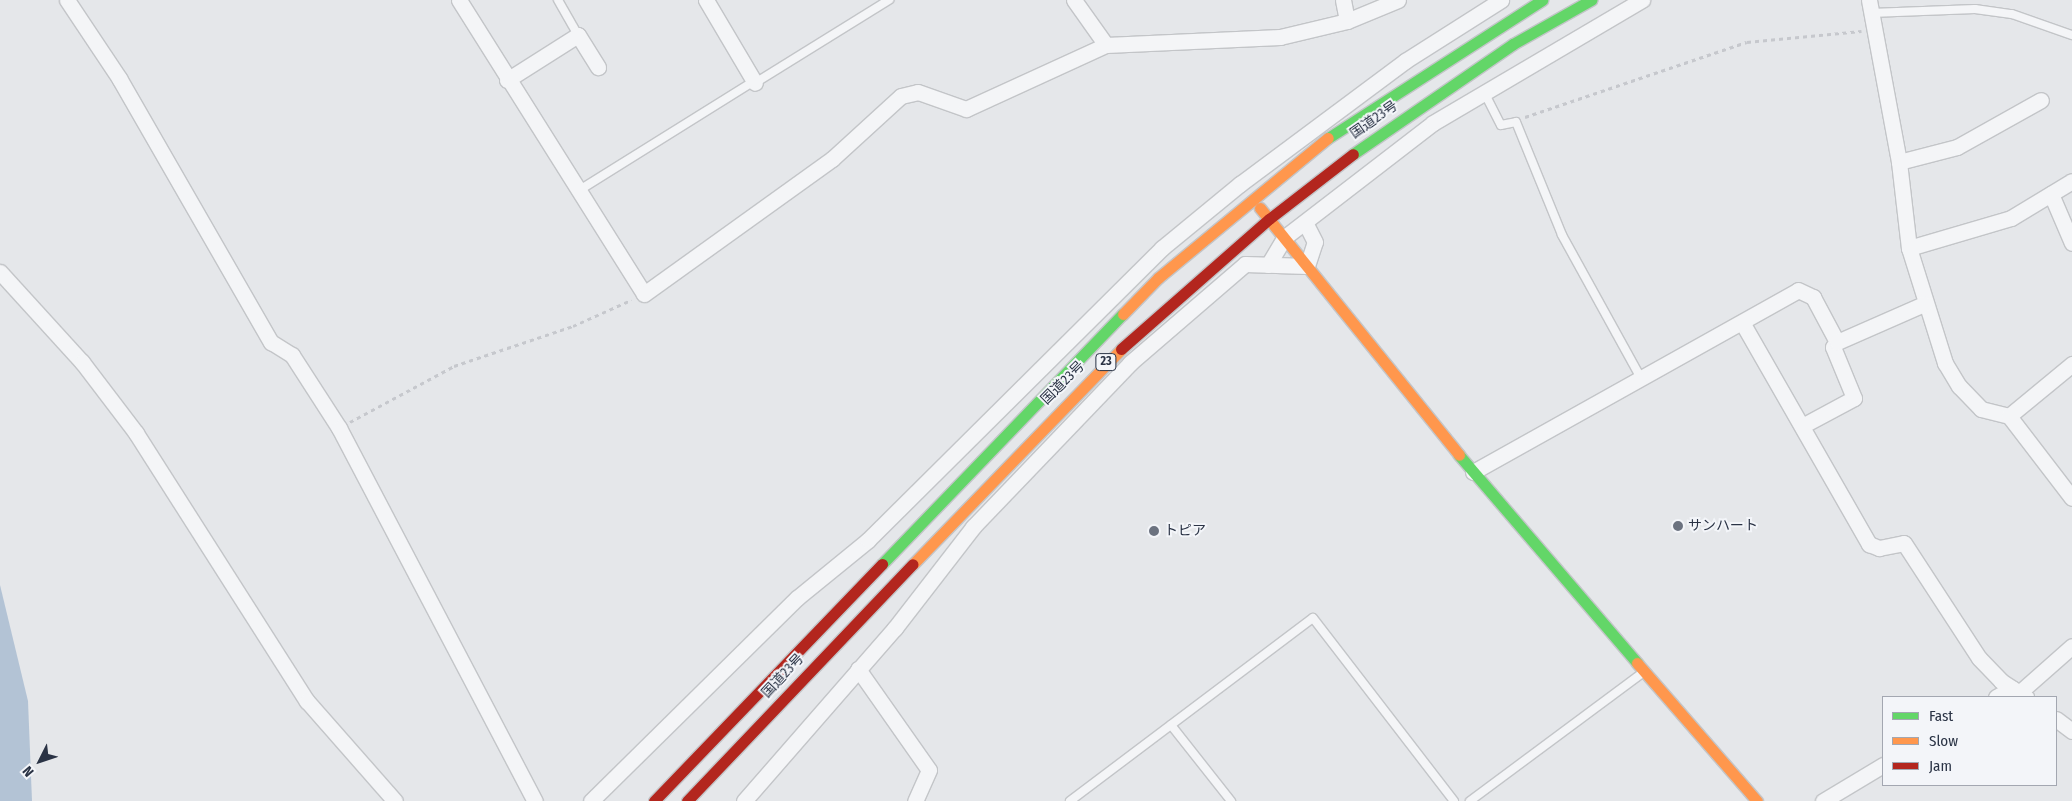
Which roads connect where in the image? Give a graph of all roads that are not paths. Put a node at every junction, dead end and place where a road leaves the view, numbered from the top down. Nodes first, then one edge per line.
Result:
1 (67, 0) edge
2 (459, 0) edge
3 (558, 0) edge
4 (706, 0) edge
5 (889, 0) edge
6 (1074, 0) edge
7 (1343, 0) edge
8 (1398, 0) edge
9 (1501, 0) edge
10 (1542, 0) edge
11 (1591, 0) edge
12 (1642, 0) edge
13 (1870, 6) edge
14 (1347, 20) junction
15 (578, 35) junction
16 (2072, 35) edge
17 (1106, 45) junction
18 (598, 67) dead end
19 (507, 80) junction
20 (755, 82) junction
21 (1484, 90) junction
22 (2041, 100) dead end
23 (1378, 136) junction
24 (1390, 153) junction
25 (1899, 162) junction
26 (2072, 181) edge
27 (578, 191) junction
28 (2050, 194) junction
29 (1252, 198) junction
30 (1269, 219) junction
31 (1305, 222) junction
32 (1285, 237) junction
33 (2072, 243) edge
34 (1909, 248) junction
35 (1268, 265) junction
36 (1306, 266) junction
37 (0, 272) edge
38 (1924, 304) junction
39 (1743, 324) junction
40 (1837, 342) junction
41 (2072, 364) edge
42 (1642, 380) junction
43 (2009, 416) junction
44 (1802, 426) junction
45 (1473, 472) junction
46 (2072, 498) edge
47 (2072, 646) edge
48 (858, 669) junction
49 (1646, 671) junction
50 (2020, 692) edge
51 (2001, 696) edge
52 (2057, 720) edge
53 (1171, 725) junction
54 (2072, 731) edge
55 (1882, 766) edge
56 (395, 801) edge
57 (535, 801) edge
58 (591, 801) edge
59 (654, 801) edge
60 (687, 801) edge
61 (744, 801) edge
62 (916, 801) edge
63 (1070, 801) edge
64 (1231, 801) edge
65 (1454, 801) edge
66 (1470, 801) edge
67 (1757, 801) edge
68 (1823, 801) edge

1 - 57 street
2 - 19 street
3 - 15 lane
4 - 20 street
5 - 20 lane
6 - 17 street
7 - 14 street
8 - 14 street
9 - 58 street
10 - 29 main road, 国道23号 / 23
11 - 23 main road, 国道23号 / 23
12 - 21 street
13 - 16 lane
13 - 25 street
14 - 17 street
15 - 18 street
15 - 19 street
17 - 27 street
19 - 27 street
20 - 27 lane
21 - 24 street
21 - 42 lane
22 - 25 street
23 - 24 street
23 - 30 main road, 国道23号 / 23
24 - 31 street
25 - 34 street
26 - 28 street
28 - 33 street
28 - 34 street
29 - 30 main road
29 - 59 main road, 国道23号 / 23
30 - 32 main road
30 - 60 main road, 国道23号 / 23
31 - 32 street
31 - 36 street
32 - 35 street
32 - 36 main road
34 - 38 street
35 - 36 street
35 - 48 street
36 - 45 main road
37 - 56 street
38 - 40 street
38 - 43 street
39 - 40 street
39 - 42 street
39 - 44 street
40 - 44 street
41 - 43 street
42 - 45 street
43 - 46 street
44 - 50 street
45 - 49 main road
47 - 50 street
48 - 61 street
48 - 62 street
49 - 66 lane
49 - 67 main road
50 - 51 street
52 - 54 street
53 - 63 lane
53 - 64 lane
53 - 65 lane
55 - 68 street

